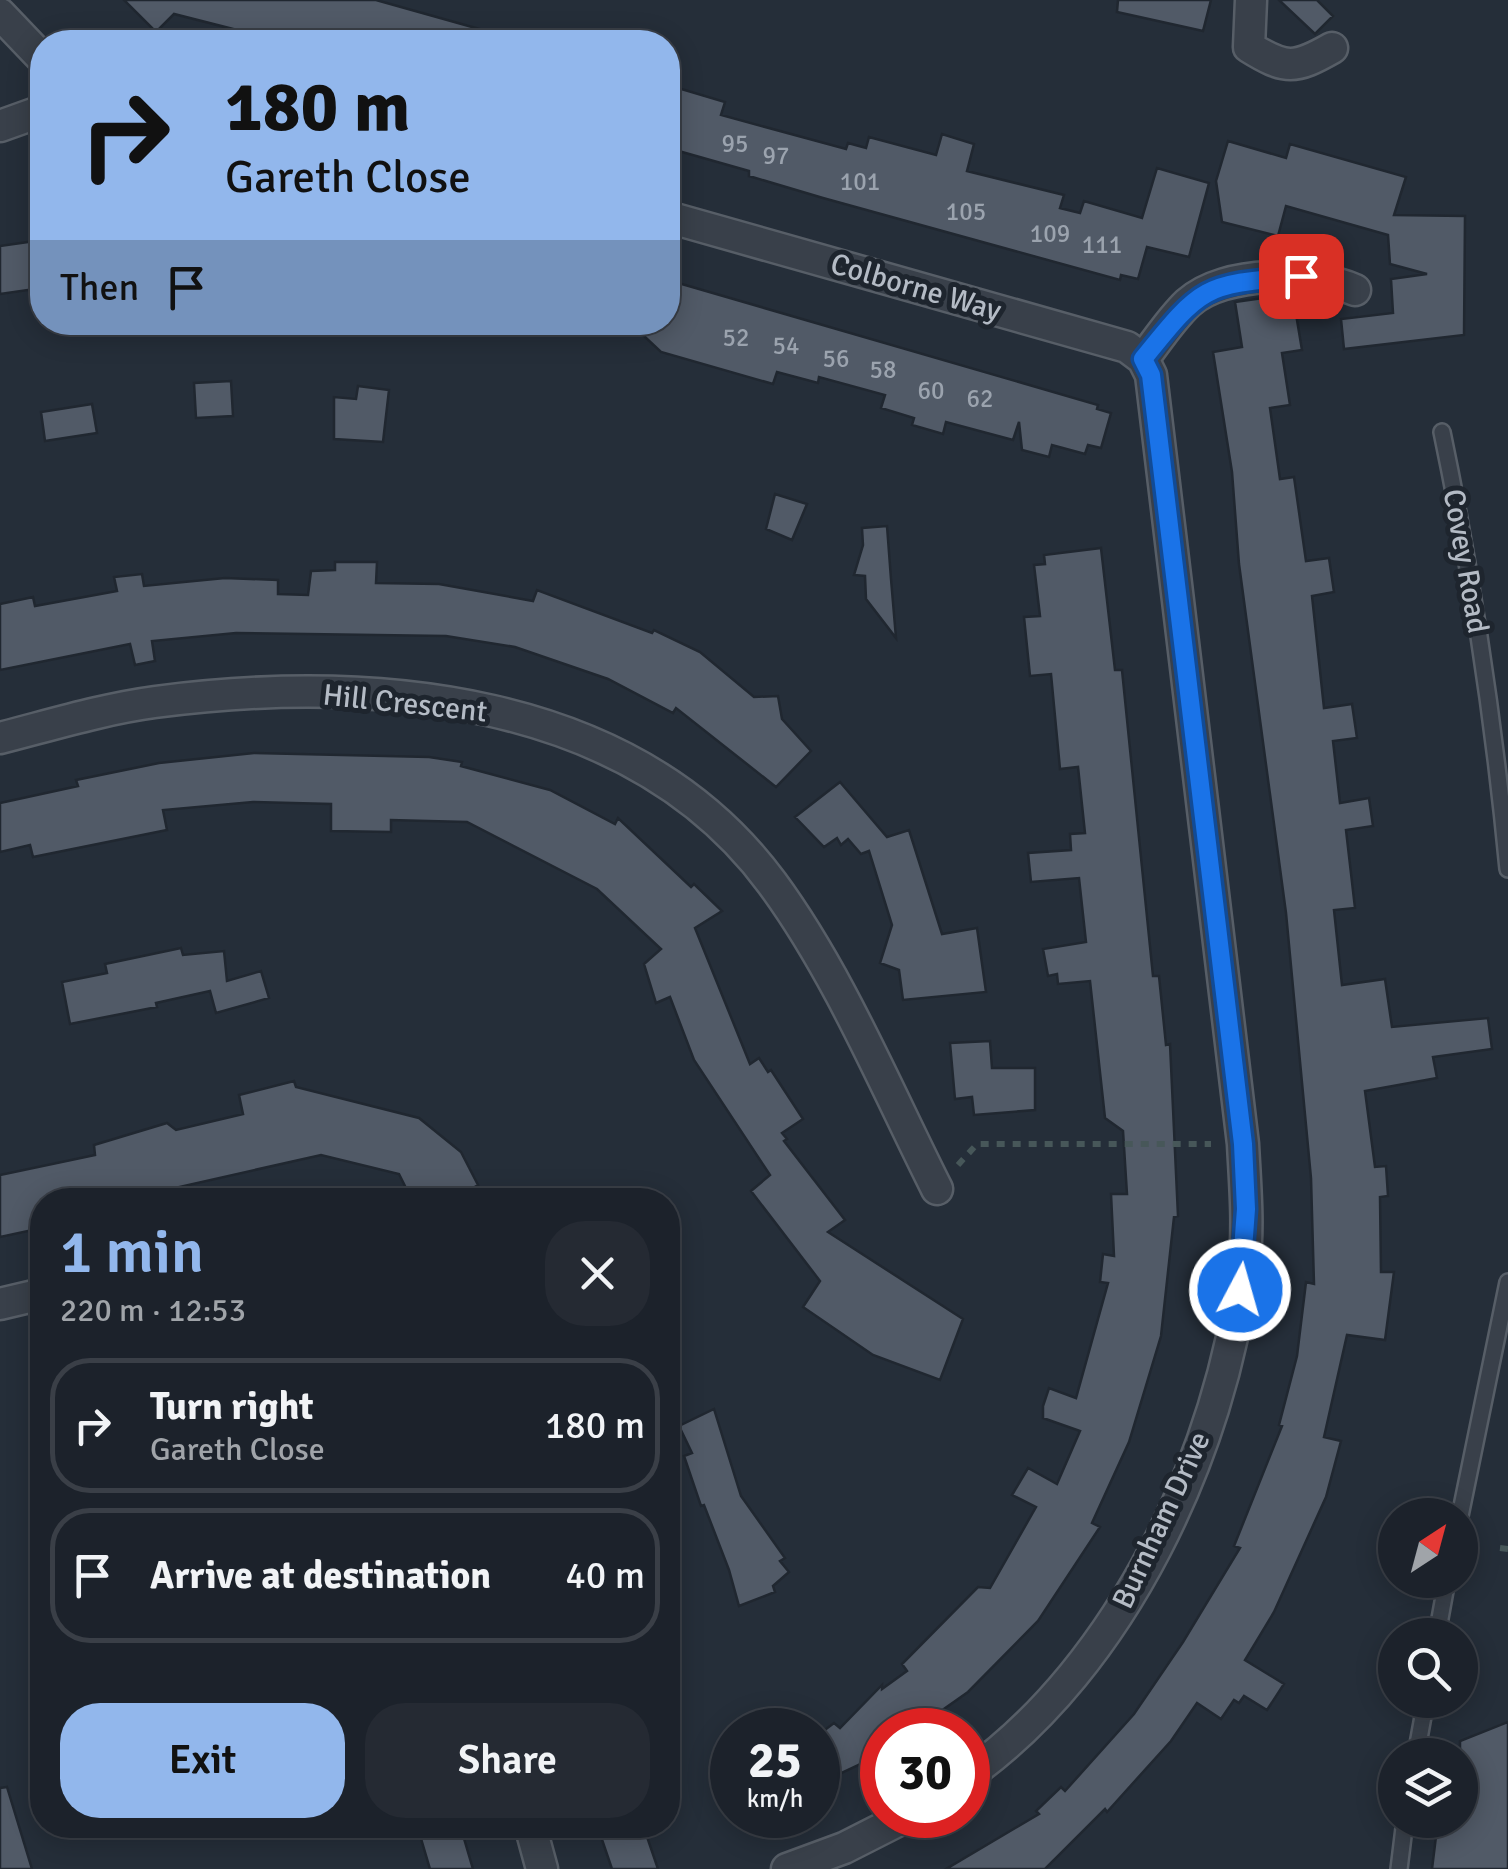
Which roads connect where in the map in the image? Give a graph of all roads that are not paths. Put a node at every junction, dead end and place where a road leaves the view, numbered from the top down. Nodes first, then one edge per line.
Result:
1 (1251, 0) edge
2 (0, 14) edge
3 (30, 45) edge
4 (1332, 48) dead end
5 (30, 116) edge
6 (0, 126) edge
7 (680, 220) edge
8 (1355, 290) dead end
9 (1147, 367) junction
10 (1442, 432) dead end
11 (0, 738) edge
12 (1508, 869) edge
13 (938, 1189) road end
14 (1508, 1282) edge
15 (30, 1297) edge
16 (0, 1304) edge
17 (1464, 1498) edge
18 (990, 1757) edge
19 (534, 1838) edge
20 (864, 1838) edge
21 (1403, 1838) edge
22 (542, 1869) edge
23 (787, 1869) edge
24 (1399, 1869) edge

1 - 4 street
2 - 3 street
5 - 6 street
7 - 9 street, Colborne Way
8 - 9 street
9 - 18 street, Burnham Drive
10 - 12 lane, Covey Road
11 - 13 street, Hill Crescent
14 - 17 lane
15 - 16 street
19 - 22 street
20 - 23 street
21 - 24 lane

